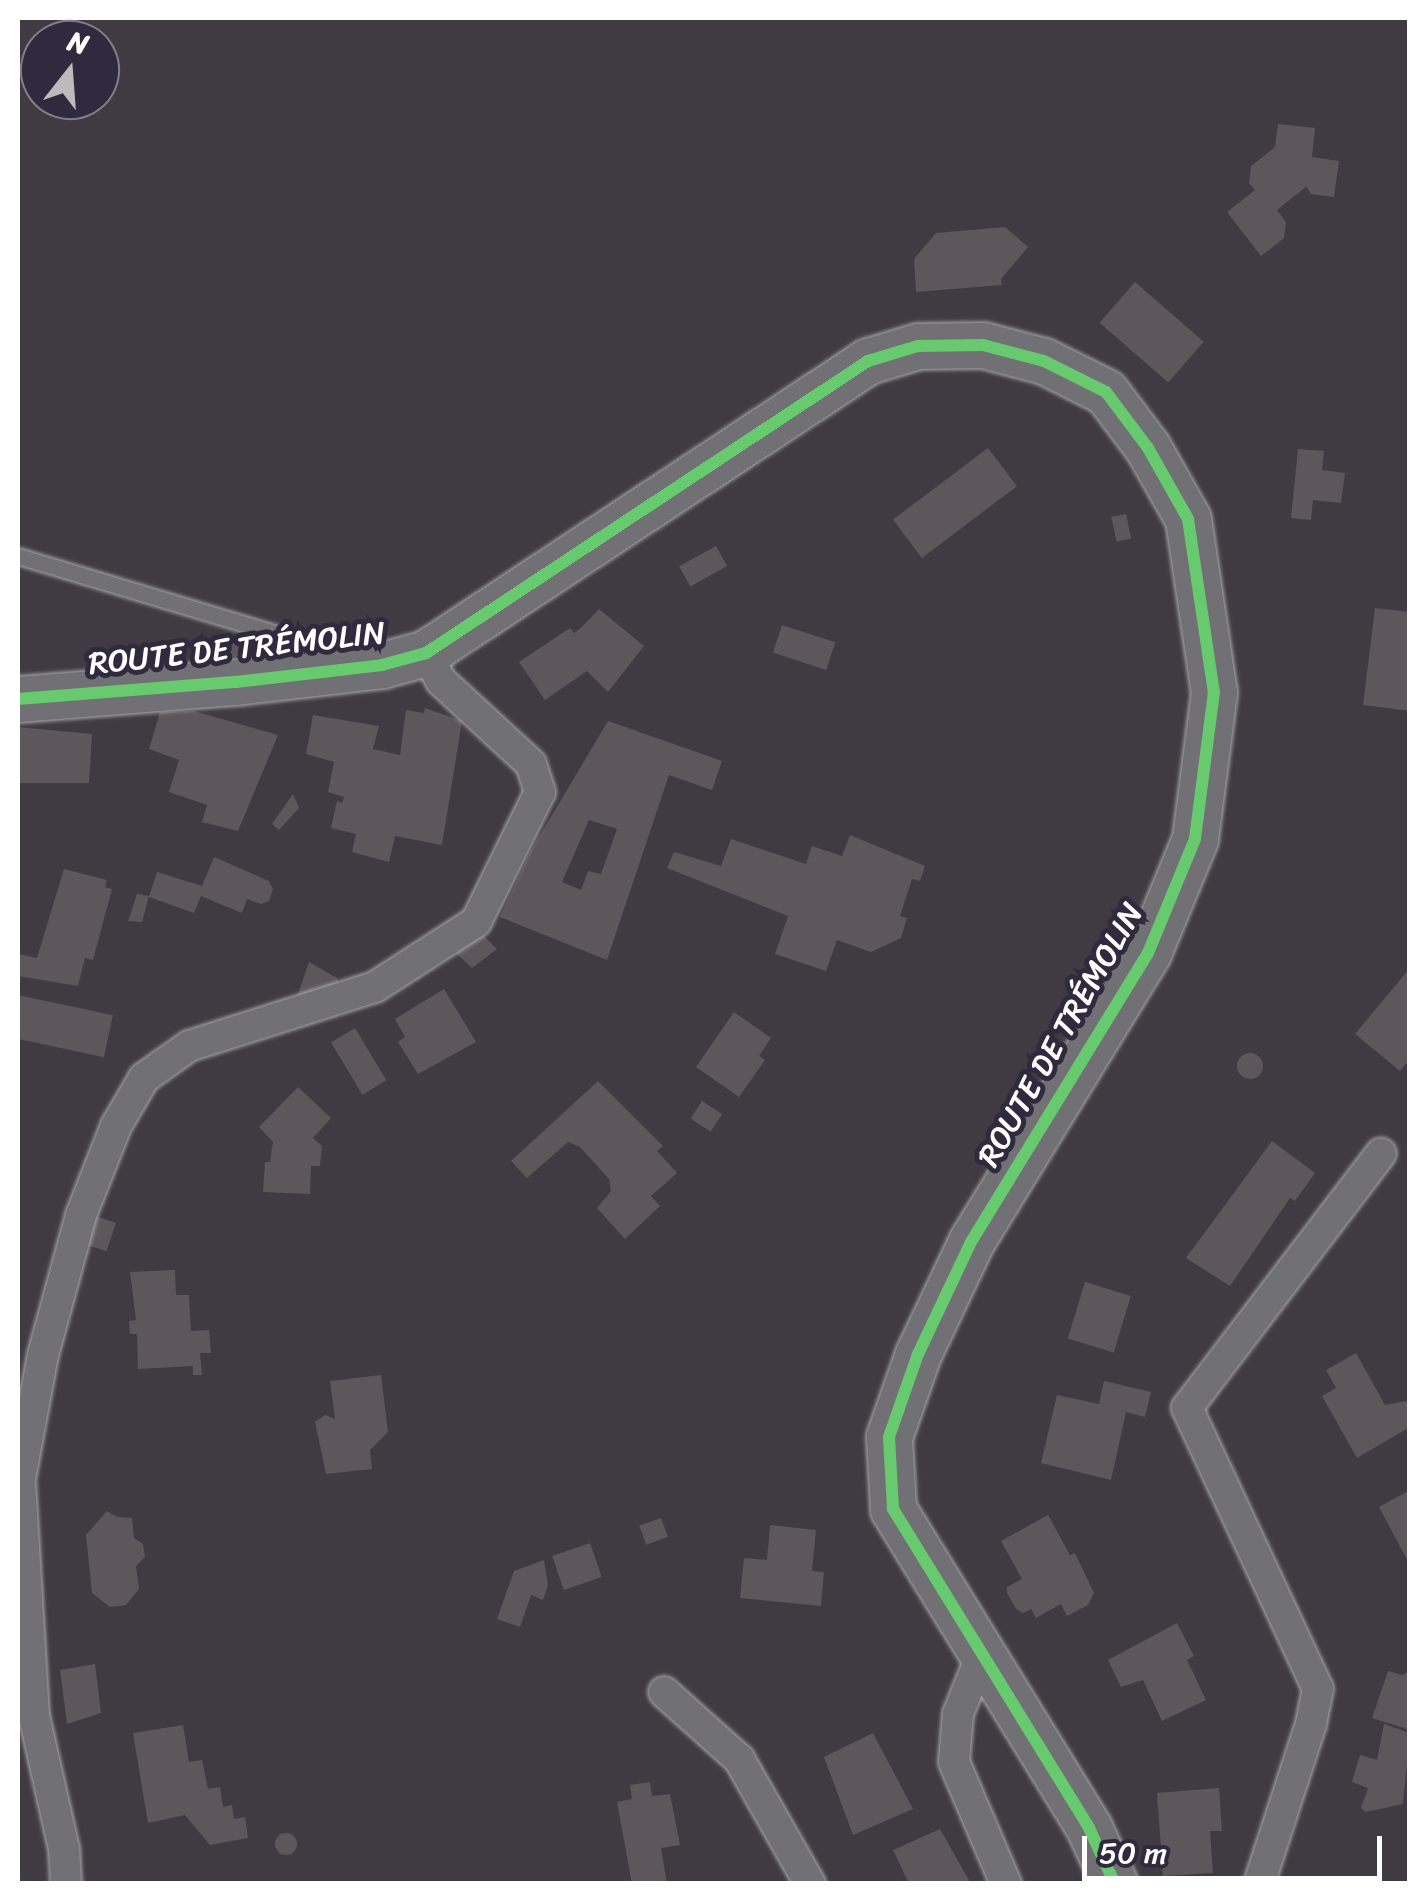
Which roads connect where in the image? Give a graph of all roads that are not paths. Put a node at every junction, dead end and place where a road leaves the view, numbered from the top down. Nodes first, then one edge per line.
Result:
1 (18, 556) edge
2 (426, 653) junction
3 (382, 665) junction
4 (18, 698) edge
5 (1381, 1153) dead end
6 (20, 1480) edge
7 (980, 1658) junction
8 (664, 1692) dead end
9 (66, 1884) edge
10 (810, 1884) edge
11 (1006, 1884) edge
12 (1115, 1884) edge
13 (1260, 1884) edge

1 - 3 lane
2 - 3 street, ROUTE DE TRÉMOLIN
2 - 6 street
2 - 7 street, ROUTE DE TRÉMOLIN
3 - 4 street, ROUTE DE TRÉMOLIN
5 - 13 street
6 - 9 street
7 - 11 street
7 - 12 street, ROUTE DE TRÉMOLIN
8 - 10 street

